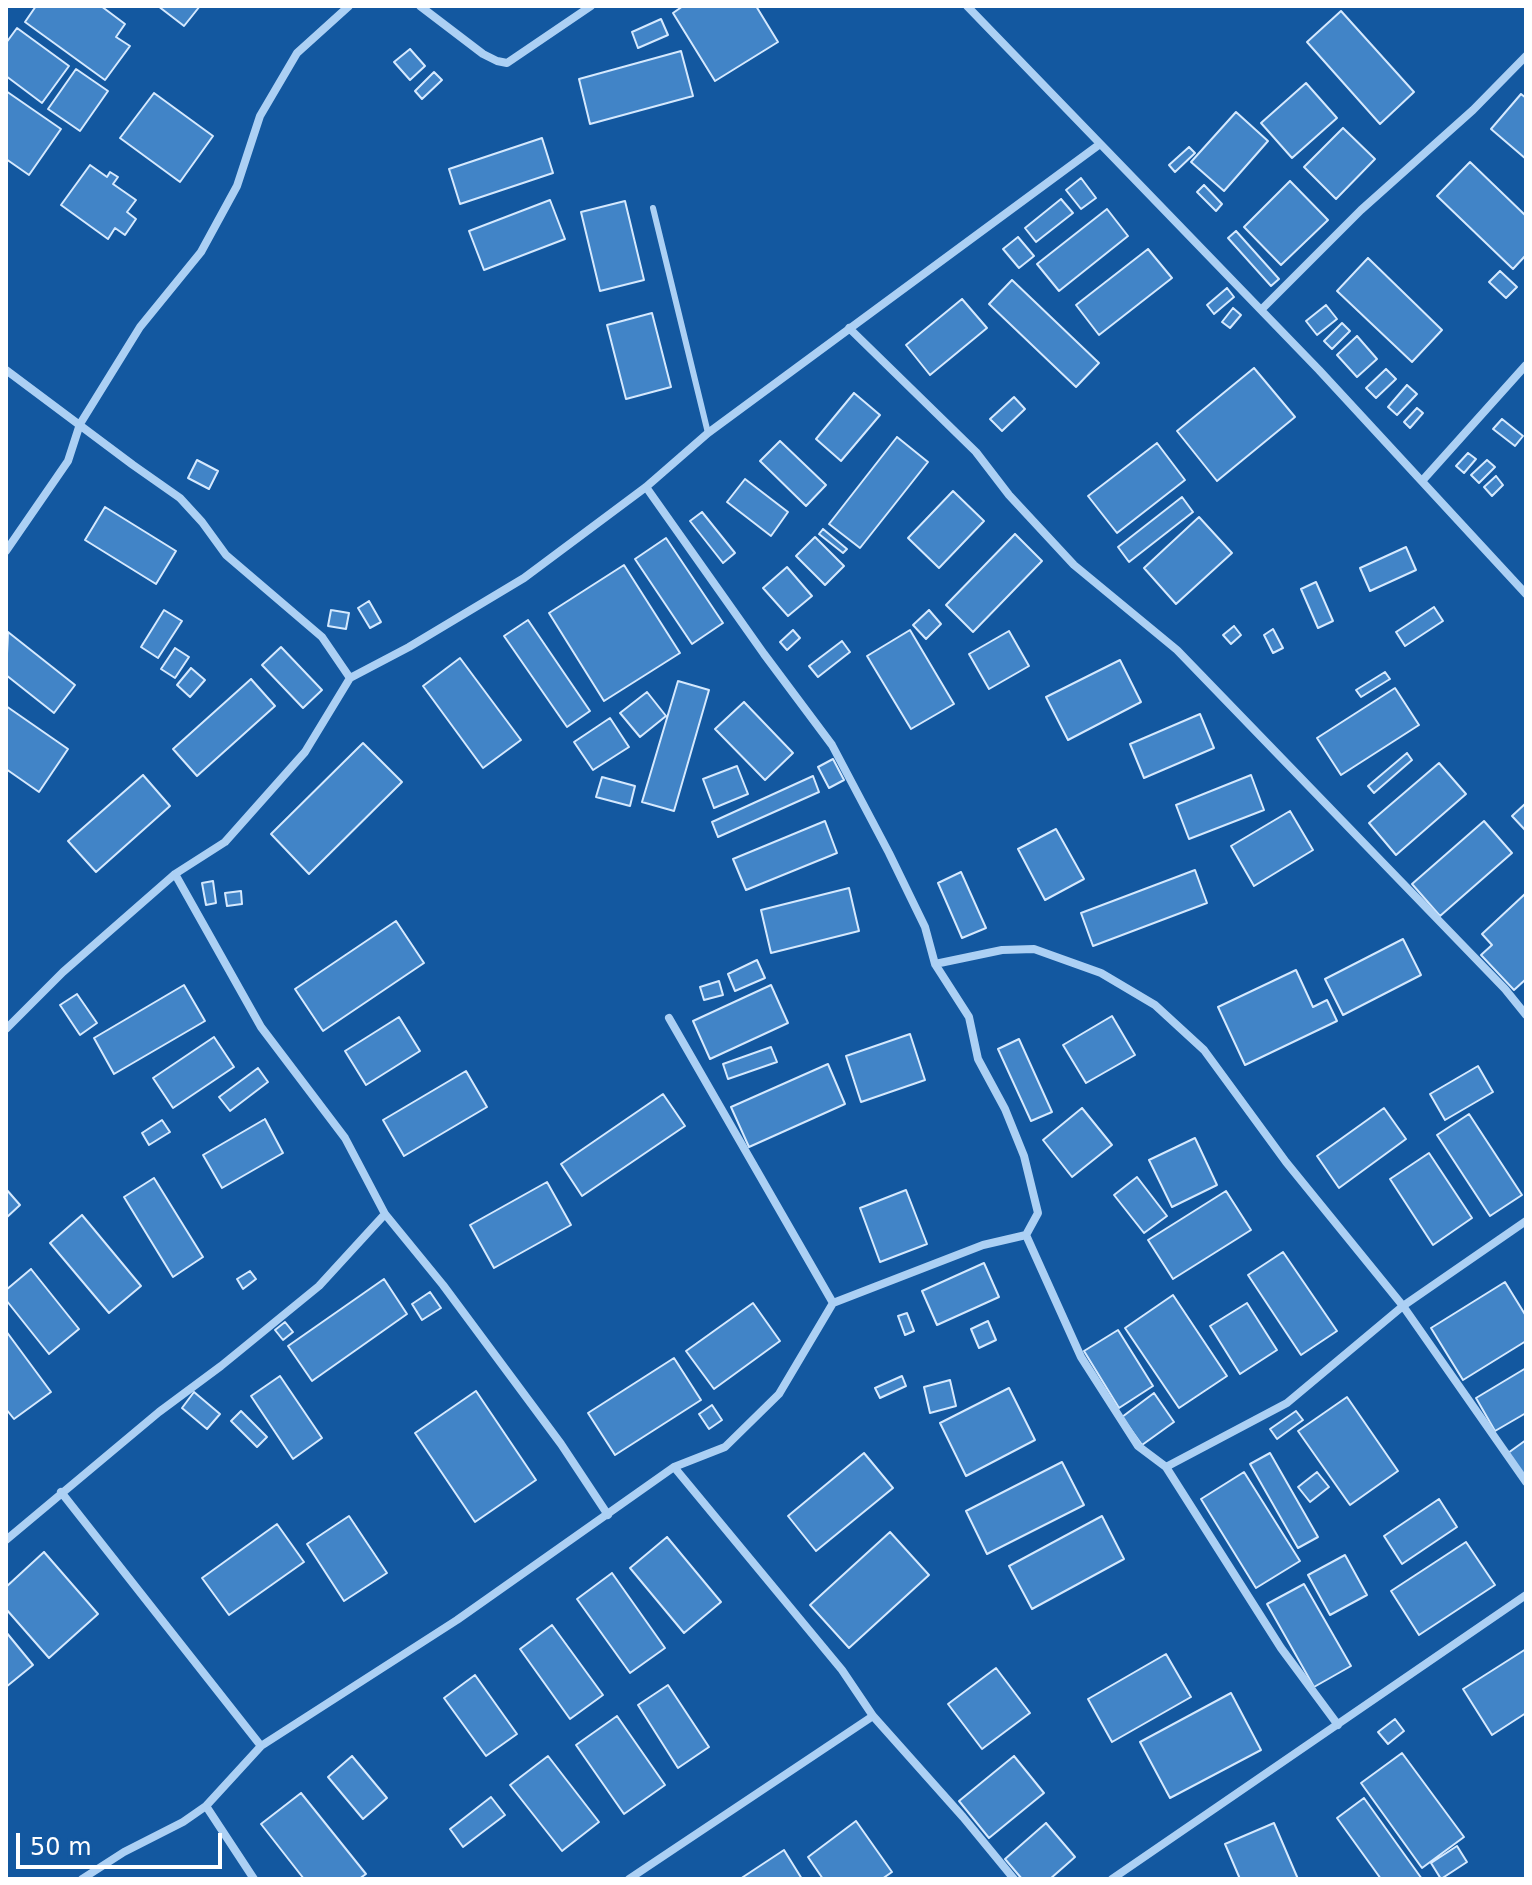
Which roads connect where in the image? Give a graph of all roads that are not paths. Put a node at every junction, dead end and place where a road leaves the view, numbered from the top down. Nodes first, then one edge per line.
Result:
1 (349, 6) edge
2 (420, 6) edge
3 (591, 6) edge
4 (967, 6) edge
5 (1526, 56) edge
6 (1100, 144) junction
7 (653, 208) dead end
8 (1261, 310) junction
9 (849, 328) junction
10 (1526, 365) edge
11 (6, 370) edge
12 (80, 424) junction
13 (708, 433) junction
14 (1422, 481) junction
15 (646, 487) junction
16 (6, 551) edge
17 (1526, 594) edge
18 (350, 678) junction
19 (175, 874) junction
20 (935, 964) junction
21 (1526, 1015) edge
22 (669, 1018) dead end
23 (6, 1029) edge
24 (385, 1214) junction
25 (1526, 1221) edge
26 (1026, 1235) junction
27 (833, 1303) junction
28 (1403, 1306) junction
29 (674, 1467) junction
30 (1166, 1467) junction
31 (1526, 1482) edge
32 (61, 1492) junction
33 (608, 1515) junction
34 (6, 1540) edge
35 (1526, 1595) edge
36 (873, 1716) junction
37 (1338, 1725) junction
38 (261, 1746) junction
39 (206, 1806) junction
40 (642, 1870) junction
41 (82, 1879) edge
42 (254, 1879) edge
43 (629, 1879) edge
44 (648, 1879) edge
45 (1014, 1879) edge
46 (1112, 1879) edge

1 - 12 street
2 - 3 street
4 - 6 street
5 - 8 street
6 - 8 street
6 - 9 street
7 - 13 lane
8 - 14 street
9 - 13 street
9 - 21 street
10 - 14 street
11 - 12 street
12 - 16 street
12 - 18 street
13 - 15 street
14 - 17 street
15 - 18 street
15 - 20 street
18 - 19 street
19 - 23 street
19 - 24 street
20 - 26 street
20 - 28 street
22 - 27 street
24 - 32 street
24 - 33 street
25 - 28 street
26 - 27 street
26 - 30 street
27 - 29 street
28 - 30 street
28 - 31 street
29 - 33 street
29 - 36 street
30 - 37 street
32 - 34 street
32 - 38 street
33 - 38 street
35 - 37 street
36 - 40 street
36 - 45 street
37 - 46 street
38 - 39 street
39 - 41 street
39 - 42 street
40 - 43 street
40 - 44 street

